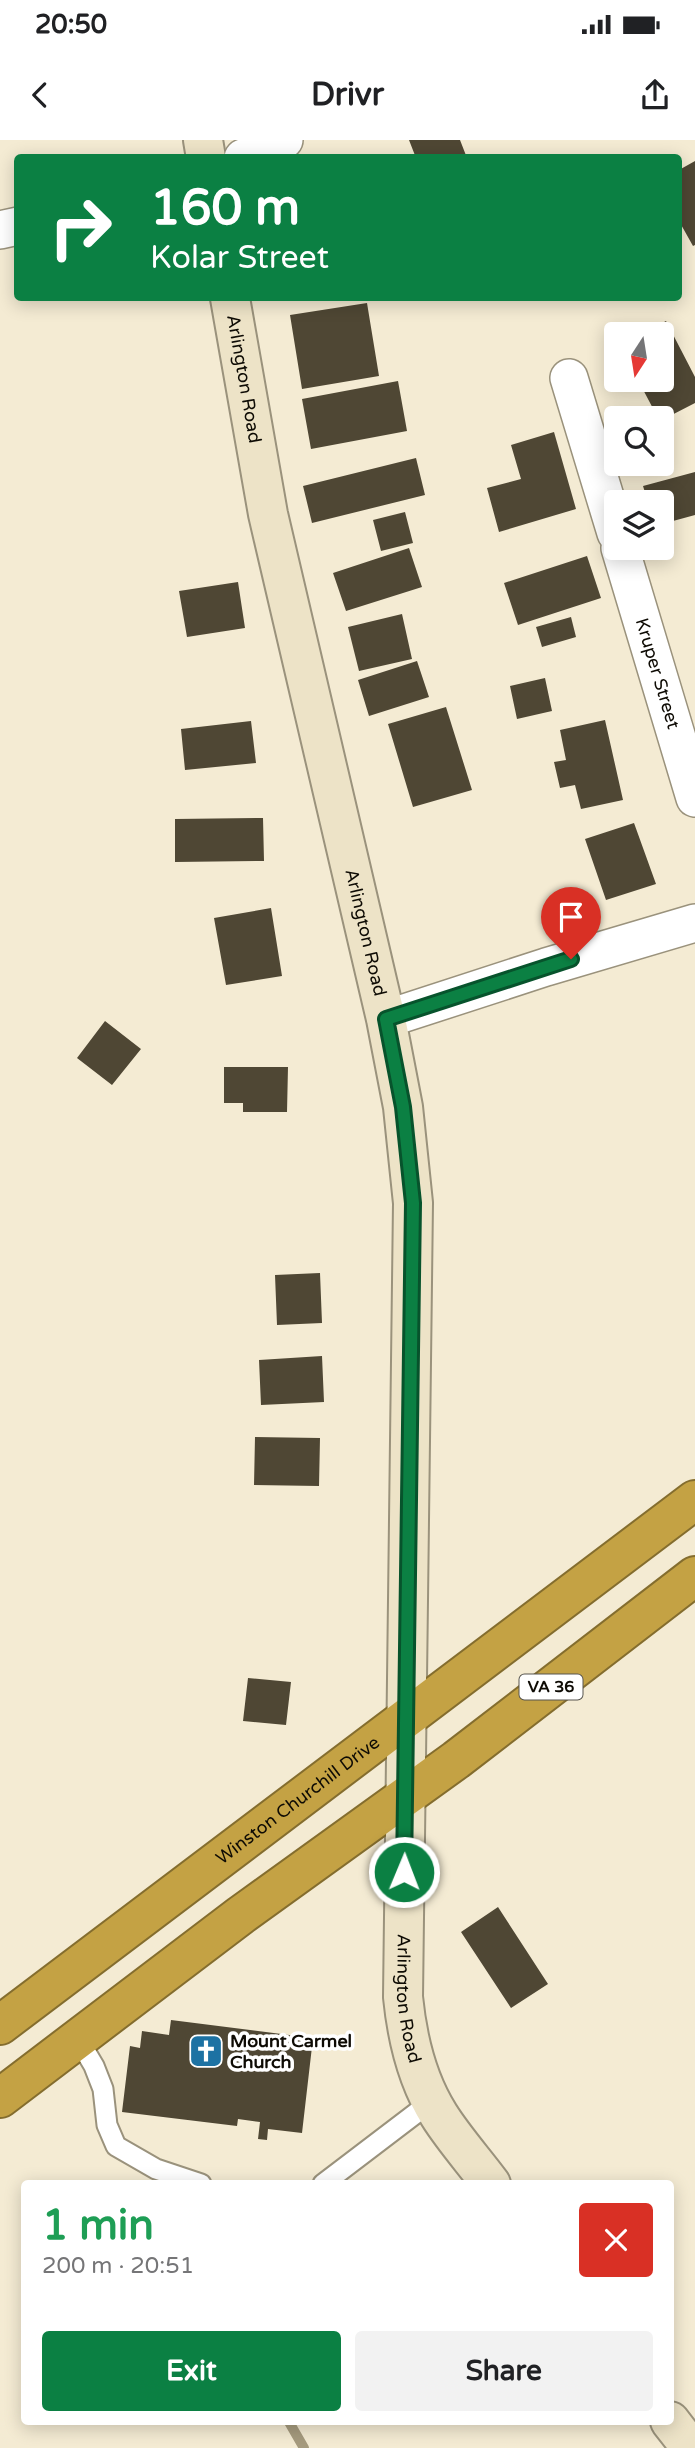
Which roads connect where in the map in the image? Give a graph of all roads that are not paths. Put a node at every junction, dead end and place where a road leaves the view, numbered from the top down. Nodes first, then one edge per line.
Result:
1 (284, 140) edge
2 (252, 154) edge
3 (231, 301) edge
4 (569, 378) dead end
5 (604, 493) edge
6 (624, 560) edge
7 (695, 798) edge
8 (695, 923) edge
9 (386, 1019) junction
10 (695, 1500) edge
11 (695, 1576) edge
12 (407, 1718) junction
13 (405, 1797) junction
14 (0, 2025) edge
15 (78, 2039) junction
16 (0, 2098) edge
17 (432, 2101) junction
18 (189, 2180) edge
19 (328, 2180) edge
20 (488, 2180) edge
21 (673, 2425) edge
22 (691, 2448) edge

1 - 2 street
3 - 9 street, Arlington Road
4 - 5 street
6 - 7 street, Kruper Street
8 - 9 street
9 - 12 street, Arlington Road
10 - 12 highway, Winston Churchill Drive
11 - 13 highway, VA 36
12 - 13 street, Arlington Road
12 - 14 highway, Winston Churchill Drive
13 - 15 highway
13 - 17 street, Arlington Road
15 - 16 highway
15 - 18 lane
17 - 19 lane
17 - 20 street, Arlington Road
21 - 22 street

